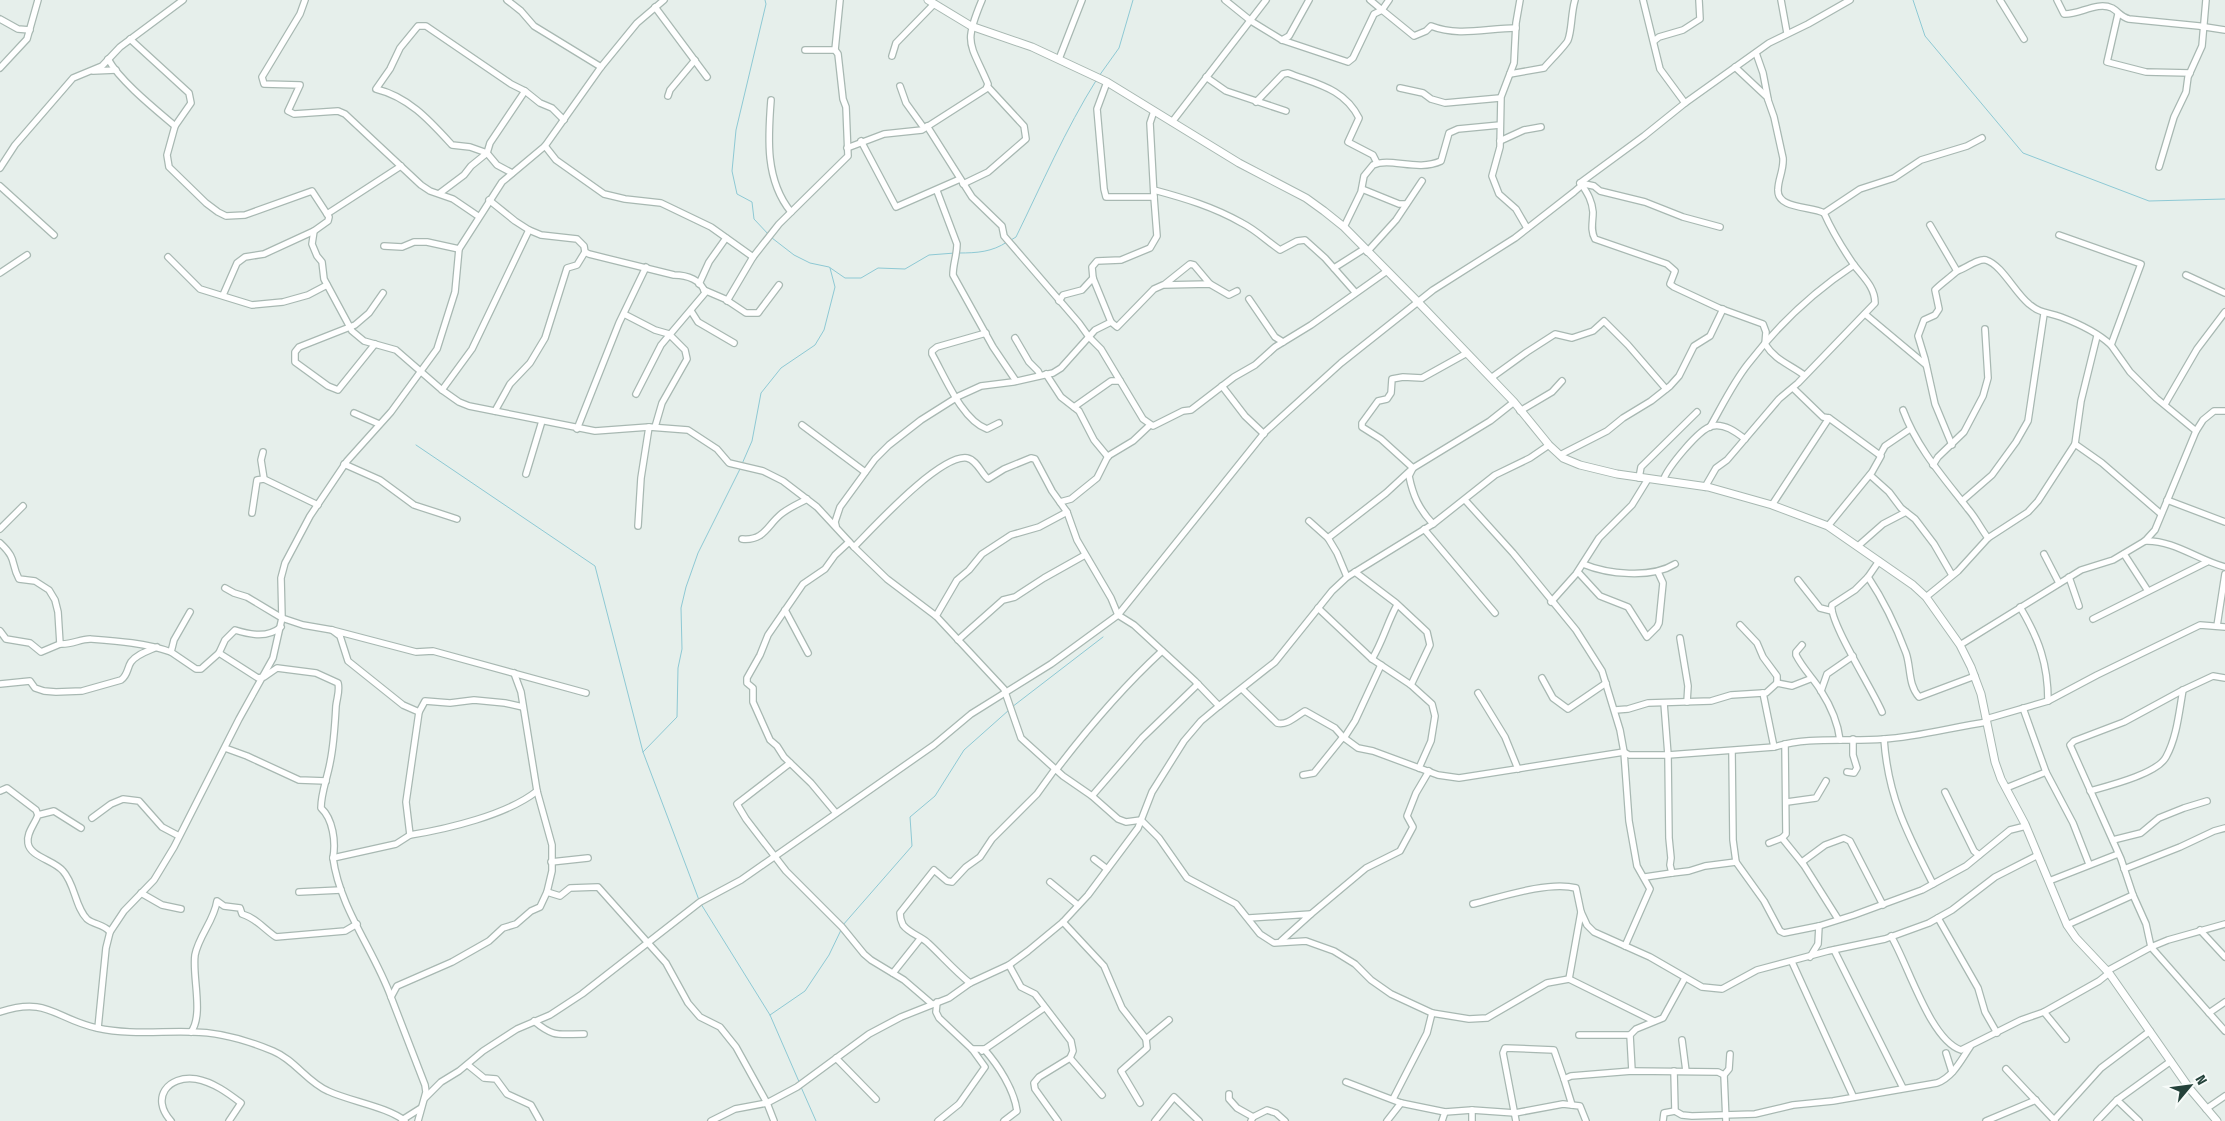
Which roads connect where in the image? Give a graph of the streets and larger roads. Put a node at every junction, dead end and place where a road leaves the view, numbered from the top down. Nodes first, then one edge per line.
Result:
1 (38, 0) edge
2 (183, 0) edge
3 (305, 0) edge
4 (507, 0) edge
5 (664, 0) edge
6 (840, 0) edge
7 (982, 0) edge
8 (1082, 0) edge
9 (1225, 0) edge
10 (1266, 0) edge
11 (1309, 0) edge
12 (1370, 0) edge
13 (1389, 0) edge
14 (1520, 0) edge
15 (1576, 0) edge
16 (1643, 0) edge
17 (1699, 0) edge
18 (1781, 0) edge
19 (1850, 0) edge
20 (2000, 0) edge
21 (2057, 0) edge
22 (2206, 0) edge
23 (931, 2) edge
24 (655, 7) junction
25 (1382, 10) junction
26 (2118, 14) junction
27 (0, 19) edge
28 (1251, 21) junction
29 (971, 26) junction
30 (2205, 27) junction
31 (1516, 28) junction
32 (30, 30) junction
33 (2225, 30) edge
34 (1787, 33) junction
35 (130, 39) junction
36 (2024, 39) dead end
37 (1282, 40) junction
38 (1654, 41) junction
39 (806, 50) dead end
40 (836, 50) junction
41 (1756, 53) junction
42 (892, 56) dead end
43 (108, 59) junction
44 (1059, 59) junction
45 (695, 60) junction
46 (601, 67) junction
47 (1735, 67) junction
48 (0, 68) edge
49 (116, 70) junction
50 (89, 71) junction
51 (2190, 73) junction
52 (1510, 74) junction
53 (707, 77) dead end
54 (1206, 77) junction
55 (1105, 81) junction
56 (900, 86) dead end
57 (988, 87) junction
58 (1400, 88) dead end
59 (525, 91) junction
60 (668, 96) dead end
61 (1500, 98) junction
62 (771, 100) dead end
63 (1769, 101) junction
64 (1256, 102) junction
65 (1685, 103) junction
66 (1286, 111) dead end
67 (1154, 112) junction
68 (564, 120) junction
69 (1172, 122) junction
70 (1500, 125) junction
71 (175, 126) junction
72 (925, 127) junction
73 (1540, 127) dead end
74 (1982, 138) dead end
75 (861, 141) junction
76 (1500, 141) junction
77 (545, 146) junction
78 (847, 148) junction
79 (487, 153) junction
80 (1378, 163) junction
81 (402, 166) junction
82 (2159, 167) dead end
83 (0, 168) edge
84 (512, 173) junction
85 (1422, 180) dead end
86 (962, 182) junction
87 (1581, 184) junction
88 (0, 186) edge
89 (1362, 189) junction
90 (937, 191) junction
91 (440, 193) junction
92 (1154, 194) junction
93 (489, 200) junction
94 (1406, 204) junction
95 (790, 212) junction
96 (1824, 213) junction
97 (327, 214) junction
98 (478, 216) junction
99 (1930, 225) dead end
100 (1720, 227) dead end
101 (1344, 228) junction
102 (1527, 228) junction
103 (529, 230) junction
104 (314, 231) junction
105 (54, 235) dead end
106 (2059, 235) dead end
107 (726, 238) junction
108 (384, 246) dead end
109 (459, 249) junction
110 (1365, 250) junction
111 (584, 252) junction
112 (27, 255) dead end
113 (168, 257) dead end
114 (753, 258) junction
115 (1854, 265) junction
116 (646, 267) junction
117 (1334, 268) junction
118 (1387, 271) junction
119 (1957, 271) junction
120 (0, 273) edge
121 (2186, 275) dead end
122 (1093, 278) junction
123 (699, 284) junction
124 (1210, 284) junction
125 (327, 285) junction
126 (779, 285) dead end
127 (1163, 285) junction
128 (704, 290) junction
129 (1237, 292) dead end
130 (1355, 292) junction
131 (383, 293) dead end
132 (2225, 293) edge
133 (223, 295) junction
134 (1249, 299) dead end
135 (727, 301) junction
136 (1059, 301) junction
137 (1419, 303) junction
138 (1723, 309) junction
139 (690, 311) junction
140 (624, 314) junction
141 (1865, 314) junction
142 (2044, 314) junction
143 (2224, 314) edge
144 (1111, 322) junction
145 (350, 327) junction
146 (1985, 329) dead end
147 (669, 334) junction
148 (986, 334) junction
149 (2097, 336) junction
150 (1089, 337) junction
151 (1015, 338) dead end
152 (1283, 342) junction
153 (734, 343) dead end
154 (375, 344) junction
155 (1765, 344) junction
156 (2111, 345) junction
157 (1467, 353) junction
158 (1926, 365) junction
159 (420, 373) junction
160 (1043, 375) junction
161 (1804, 376) junction
162 (1491, 378) junction
163 (1120, 381) junction
164 (1562, 381) dead end
165 (1016, 382) junction
166 (1222, 386) junction
167 (1792, 388) junction
168 (1666, 389) junction
169 (442, 390) junction
170 (636, 394) dead end
171 (956, 398) junction
172 (1514, 402) junction
173 (2165, 404) junction
174 (1074, 407) junction
175 (1903, 410) dead end
176 (496, 411) junction
177 (1520, 411) junction
178 (2225, 411) edge
179 (1697, 412) dead end
180 (354, 413) dead end
181 (1828, 418) junction
182 (542, 421) junction
183 (999, 423) dead end
184 (379, 424) junction
185 (1150, 424) junction
186 (802, 425) dead end
187 (652, 427) junction
188 (1710, 427) junction
189 (577, 429) junction
190 (1910, 429) junction
191 (2196, 431) junction
192 (1264, 434) junction
193 (1745, 439) junction
194 (2075, 444) junction
195 (1548, 445) junction
196 (1952, 445) junction
197 (263, 452) dead end
198 (1560, 455) junction
199 (1880, 455) junction
200 (1108, 457) junction
201 (344, 464) junction
202 (1933, 465) junction
203 (1413, 468) junction
204 (865, 472) junction
205 (526, 474) dead end
206 (1870, 475) junction
207 (1639, 478) junction
208 (264, 479) junction
209 (1648, 479) junction
210 (1663, 481) junction
211 (1705, 487) junction
212 (807, 499) junction
213 (1465, 500) junction
214 (2167, 500) junction
215 (1060, 502) junction
216 (1962, 502) junction
217 (318, 505) junction
218 (1772, 505) junction
219 (23, 506) dead end
220 (1067, 512) junction
221 (1906, 512) junction
222 (252, 513) dead end
223 (2161, 514) junction
224 (457, 519) dead end
225 (1309, 521) dead end
226 (2225, 522) edge
227 (1433, 524) junction
228 (638, 526) dead end
229 (836, 526) junction
230 (1828, 526) junction
231 (0, 529) edge
232 (1424, 529) junction
233 (1328, 538) junction
234 (1988, 538) junction
235 (742, 539) dead end
236 (849, 542) junction
237 (2145, 542) junction
238 (0, 543) edge
239 (1858, 546) junction
240 (854, 547) junction
241 (2044, 554) dead end
242 (2124, 554) junction
243 (1085, 555) junction
244 (1879, 560) junction
245 (2207, 562) junction
246 (1583, 564) junction
247 (1675, 564) dead end
248 (2225, 567) edge
249 (1355, 572) junction
250 (1578, 572) junction
251 (1658, 572) junction
252 (2225, 574) edge
253 (1868, 576) junction
254 (1952, 576) junction
255 (1347, 577) junction
256 (2069, 577) junction
257 (1798, 580) dead end
258 (2059, 583) junction
259 (225, 588) dead end
260 (2148, 591) junction
261 (1926, 597) junction
262 (1551, 602) junction
263 (1397, 605) junction
264 (2079, 606) dead end
265 (1318, 608) junction
266 (2020, 608) junction
267 (785, 610) junction
268 (1832, 611) junction
269 (190, 612) dead end
270 (1495, 613) dead end
271 (1118, 615) junction
272 (936, 616) junction
273 (282, 618) junction
274 (2093, 620) dead end
275 (1740, 625) dead end
276 (282, 626) junction
277 (2217, 626) junction
278 (2225, 627) edge
279 (332, 630) junction
280 (0, 631) edge
281 (1680, 638) dead end
282 (958, 640) junction
283 (60, 644) junction
284 (1802, 645) dead end
285 (1960, 645) junction
286 (156, 647) junction
287 (1162, 651) junction
288 (171, 652) junction
289 (219, 653) junction
290 (808, 653) dead end
291 (1853, 656) junction
292 (1372, 659) junction
293 (1381, 666) junction
294 (514, 673) junction
295 (1975, 676) junction
296 (264, 677) junction
297 (1542, 678) dead end
298 (2225, 678) edge
299 (1812, 681) junction
300 (1606, 683) junction
301 (1777, 683) junction
302 (1824, 683) junction
303 (0, 684) edge
304 (1198, 684) junction
305 (1411, 685) junction
306 (1242, 689) junction
307 (2183, 690) junction
308 (1821, 691) junction
309 (586, 693) dead end
310 (1006, 693) junction
311 (1478, 693) dead end
312 (1763, 693) junction
313 (2048, 701) junction
314 (1687, 702) junction
315 (1664, 703) junction
316 (1218, 706) junction
317 (523, 707) junction
318 (2023, 708) junction
319 (1615, 710) junction
320 (419, 712) junction
321 (1882, 712) dead end
322 (1986, 720) junction
323 (1344, 738) junction
324 (1853, 739) junction
325 (1884, 739) junction
326 (1840, 740) junction
327 (1785, 744) junction
328 (1774, 747) junction
329 (225, 748) junction
330 (1732, 750) junction
331 (1668, 755) junction
332 (1626, 756) junction
333 (790, 763) junction
334 (1419, 768) junction
335 (1518, 769) junction
336 (1056, 770) junction
337 (1429, 771) junction
338 (1847, 772) dead end
339 (2046, 772) junction
340 (1303, 774) dead end
341 (326, 781) junction
342 (1826, 781) dead end
343 (2006, 788) junction
344 (0, 791) edge
345 (537, 791) junction
346 (2090, 791) junction
347 (1945, 792) dead end
348 (1092, 796) junction
349 (2207, 801) dead end
350 (1786, 802) junction
351 (836, 813) junction
352 (38, 815) junction
353 (92, 818) dead end
354 (1142, 820) junction
355 (2026, 826) junction
356 (81, 828) dead end
357 (2225, 828) edge
358 (410, 835) junction
359 (180, 836) junction
360 (1782, 838) junction
361 (2113, 840) junction
362 (1769, 843) dead end
363 (2118, 854) junction
364 (1979, 855) junction
365 (2038, 855) junction
366 (775, 856) junction
367 (333, 858) junction
368 (588, 858) dead end
369 (1094, 860) dead end
370 (551, 862) junction
371 (1736, 862) junction
372 (1803, 864) junction
373 (2089, 864) junction
374 (1107, 868) junction
375 (2124, 869) junction
376 (1672, 873) junction
377 (1645, 877) junction
378 (2049, 881) junction
379 (1050, 882) dead end
380 (1933, 884) junction
381 (341, 890) junction
382 (299, 892) dead end
383 (547, 892) junction
384 (142, 893) junction
385 (2133, 895) junction
386 (1473, 904) dead end
387 (1078, 905) junction
388 (1883, 905) junction
389 (181, 909) dead end
390 (1581, 912) junction
391 (1311, 914) junction
392 (1249, 918) junction
393 (1938, 918) junction
394 (1838, 919) junction
395 (1063, 922) junction
396 (356, 924) junction
397 (2225, 924) edge
398 (2068, 925) junction
399 (1820, 926) junction
400 (2200, 930) junction
401 (110, 932) junction
402 (1891, 936) junction
403 (920, 939) junction
404 (1281, 942) junction
405 (650, 943) junction
406 (1818, 944) junction
407 (1625, 946) junction
408 (2150, 947) junction
409 (1834, 950) junction
410 (1826, 952) junction
411 (2225, 956) edge
412 (1810, 957) junction
413 (1792, 962) junction
414 (1009, 965) junction
415 (2108, 972) junction
416 (893, 973) junction
417 (1685, 978) junction
418 (1569, 979) junction
419 (970, 983) junction
420 (392, 997) junction
421 (2225, 1002) edge
422 (934, 1003) junction
423 (1044, 1008) junction
424 (0, 1012) edge
425 (2044, 1012) junction
426 (2209, 1012) junction
427 (1432, 1013) junction
428 (1169, 1020) dead end
429 (534, 1021) junction
430 (1654, 1021) junction
431 (98, 1028) junction
432 (2150, 1031) junction
433 (2225, 1031) edge
434 (191, 1032) junction
435 (1997, 1033) junction
436 (584, 1034) dead end
437 (1580, 1034) dead end
438 (1630, 1035) junction
439 (1146, 1039) junction
440 (2066, 1039) dead end
441 (1682, 1040) dead end
442 (1970, 1047) junction
443 (972, 1049) junction
444 (984, 1049) junction
445 (1946, 1053) dead end
446 (1730, 1054) dead end
447 (977, 1056) junction
448 (836, 1058) junction
449 (1070, 1058) junction
450 (2171, 1061) junction
451 (468, 1064) junction
452 (2006, 1069) dead end
453 (1632, 1071) junction
454 (1686, 1071) junction
455 (1674, 1072) junction
456 (1952, 1072) junction
457 (1724, 1075) junction
458 (1564, 1079) junction
459 (1346, 1082) dead end
460 (1903, 1088) junction
461 (1229, 1094) dead end
462 (1102, 1095) dead end
463 (1853, 1096) junction
464 (2225, 1096) edge
465 (425, 1098) junction
466 (876, 1099) dead end
467 (1394, 1099) junction
468 (2036, 1100) junction
469 (2118, 1100) junction
470 (767, 1103) junction
471 (1140, 1103) dead end
472 (1401, 1103) junction
473 (1572, 1105) junction
474 (421, 1108) junction
475 (2206, 1109) junction
476 (1472, 1110) junction
477 (1675, 1111) junction
478 (1445, 1112) junction
479 (1515, 1113) junction
480 (1726, 1118) edge
481 (1252, 1119) edge
482 (403, 1120) edge
483 (2055, 1120) edge
484 (171, 1121) edge
485 (229, 1121) edge
486 (418, 1121) edge
487 (540, 1121) edge
488 (711, 1121) edge
489 (774, 1121) edge
490 (938, 1121) edge
491 (1004, 1121) edge
492 (1058, 1121) edge
493 (1155, 1121) edge
494 (1199, 1121) edge
495 (1285, 1121) edge
496 (1387, 1121) edge
497 (1442, 1121) edge
498 (1472, 1121) edge
499 (1516, 1121) edge
500 (1586, 1121) edge
501 (1663, 1121) edge
502 (1986, 1121) edge
503 (2097, 1121) edge
504 (2139, 1121) edge
505 (2217, 1121) edge

1 - 32 street
2 - 35 street
3 - 81 street
4 - 46 street
5 - 24 street
6 - 40 street
7 - 29 street
8 - 44 street
9 - 28 street
10 - 28 street
11 - 37 street
12 - 25 street
13 - 25 street
14 - 31 street
15 - 52 street
16 - 38 street
17 - 38 street
18 - 34 street
19 - 34 street
20 - 36 street
21 - 26 street
22 - 30 street
23 - 29 street
23 - 42 street
24 - 45 street
24 - 46 street
25 - 31 street
25 - 37 street
26 - 30 street
26 - 51 street
27 - 32 street
28 - 37 street
28 - 54 street
29 - 44 street
29 - 57 street
30 - 33 street
30 - 51 street
31 - 52 street
32 - 48 street
34 - 41 street
35 - 43 street
35 - 71 street
38 - 65 street
39 - 40 street
40 - 78 street
41 - 47 street
41 - 63 street
43 - 49 street
43 - 50 street
44 - 55 street
45 - 53 street
45 - 60 street
46 - 68 street
47 - 63 street
47 - 65 street
49 - 50 street
49 - 71 street
50 - 83 street
51 - 82 street
52 - 61 street
54 - 64 street
54 - 69 street
55 - 67 street
55 - 92 street
56 - 72 street
57 - 72 street
57 - 86 street
58 - 61 street
59 - 68 street
59 - 79 street
59 - 79 street
61 - 70 street
62 - 95 street
63 - 96 street
64 - 66 street
64 - 80 street
65 - 87 street
67 - 69 street
67 - 92 street
68 - 77 street
69 - 101 street
70 - 76 street
70 - 80 street
71 - 97 street
72 - 75 street
72 - 86 street
73 - 76 street
74 - 96 street
75 - 78 street
75 - 90 street
76 - 102 street
77 - 84 street
77 - 107 street
78 - 95 street
79 - 84 street
79 - 91 street
80 - 89 street
81 - 91 street
81 - 97 street
84 - 93 street
85 - 94 street
86 - 90 street
86 - 136 street
87 - 100 street
87 - 102 street
87 - 138 street
88 - 105 street
89 - 94 street
89 - 101 street
90 - 148 street
91 - 98 street
92 - 117 street
92 - 122 street
93 - 98 street
93 - 103 street
94 - 110 street
95 - 114 street
96 - 115 street
97 - 104 street
98 - 109 street
99 - 119 street
101 - 110 street
102 - 137 street
103 - 111 street
103 - 169 street
104 - 125 street
104 - 133 street
106 - 156 street
107 - 114 street
107 - 123 street
108 - 109 street
109 - 159 street
110 - 117 street
110 - 118 street
111 - 116 street
111 - 176 street
112 - 120 street
113 - 133 street
114 - 135 street
115 - 141 street
115 - 155 street
116 - 123 street
116 - 140 street
117 - 130 street
118 - 130 street
118 - 137 street
119 - 142 street
119 - 158 street
121 - 132 street
122 - 136 street
122 - 144 street
123 - 128 street
124 - 127 street
124 - 127 street
124 - 129 street
125 - 133 street
125 - 145 street
126 - 135 street
127 - 144 street
128 - 135 street
128 - 139 street
130 - 152 street
131 - 145 street
134 - 152 street
136 - 150 street
137 - 157 street
137 - 192 street
138 - 155 street
138 - 168 street
139 - 147 street
139 - 153 street
140 - 147 street
140 - 189 street
141 - 158 street
141 - 161 street
142 - 149 street
142 - 216 street
143 - 173 street
144 - 150 street
145 - 154 street
145 - 154 street
146 - 196 street
147 - 170 street
147 - 187 street
148 - 165 street
148 - 171 street
149 - 156 street
149 - 194 street
150 - 160 street
150 - 163 street
151 - 160 street
152 - 166 street
154 - 159 street
155 - 161 street
155 - 188 street
156 - 173 street
157 - 162 street
157 - 203 street
158 - 196 street
159 - 169 street
159 - 184 street
160 - 165 street
160 - 174 street
161 - 167 street
162 - 168 street
162 - 172 street
163 - 174 street
163 - 185 street
164 - 177 street
165 - 171 street
166 - 185 street
166 - 192 street
167 - 181 street
167 - 193 street
168 - 198 street
169 - 176 street
171 - 183 street
171 - 204 street
172 - 177 street
172 - 203 street
173 - 191 street
174 - 200 street
175 - 190 street
176 - 182 street
177 - 195 street
178 - 191 street
179 - 207 street
180 - 184 street
181 - 199 street
181 - 218 street
182 - 189 street
182 - 205 street
184 - 201 street
185 - 200 street
186 - 204 street
187 - 189 street
187 - 212 street
187 - 228 street
188 - 193 street
188 - 210 street
190 - 199 street
190 - 202 street
191 - 214 street
192 - 271 street
193 - 211 street
194 - 223 street
194 - 234 street
195 - 198 street
195 - 213 street
196 - 202 street
197 - 208 street
198 - 207 street
199 - 206 street
200 - 215 street
201 - 217 street
201 - 224 street
202 - 216 street
203 - 227 street
203 - 233 street
204 - 229 street
206 - 221 street
206 - 230 street
207 - 209 street
208 - 217 street
208 - 222 street
209 - 210 street
209 - 246 street
210 - 211 street
211 - 218 street
212 - 229 street
212 - 235 street
213 - 227 street
213 - 262 street
214 - 223 street
214 - 226 street
215 - 220 street
215 - 240 street
216 - 234 street
217 - 273 street
218 - 230 street
219 - 231 street
220 - 243 street
220 - 272 street
221 - 239 street
221 - 254 street
223 - 237 street
225 - 233 street
227 - 232 street
229 - 236 street
230 - 239 street
232 - 249 street
232 - 270 street
233 - 255 street
234 - 254 street
236 - 240 street
236 - 267 street
237 - 242 street
237 - 245 street
238 - 283 street
239 - 244 street
240 - 272 street
241 - 258 street
242 - 256 street
242 - 260 street
243 - 271 street
243 - 282 street
244 - 253 street
244 - 261 street
245 - 248 street
245 - 260 street
246 - 250 street
246 - 251 street
247 - 251 street
249 - 255 street
249 - 263 street
250 - 251 street
250 - 262 street
252 - 277 street
253 - 268 street
253 - 295 street
254 - 261 street
255 - 265 street
256 - 258 street
256 - 264 street
257 - 268 street
258 - 266 street
259 - 273 street
260 - 274 street
261 - 285 street
262 - 300 street
263 - 292 street
263 - 305 street
265 - 292 street
265 - 306 street
266 - 285 street
266 - 313 street
267 - 290 street
267 - 333 street
268 - 291 street
269 - 288 street
271 - 287 street
271 - 310 street
272 - 282 street
273 - 276 street
273 - 279 street
275 - 301 street
276 - 289 street
276 - 296 street
277 - 278 street
277 - 313 street
279 - 294 street
279 - 320 street
280 - 283 street
281 - 314 street
282 - 310 street
283 - 286 street
284 - 299 street
285 - 295 street
286 - 288 street
286 - 303 street
287 - 304 street
287 - 336 street
288 - 289 street
289 - 296 street
291 - 302 street
291 - 321 street
292 - 293 street
293 - 305 street
293 - 323 street
294 - 309 street
294 - 317 street
295 - 322 street
296 - 329 street
296 - 341 street
297 - 300 street
298 - 307 street
299 - 301 street
299 - 302 street
299 - 308 street
300 - 319 street
301 - 312 street
302 - 308 street
304 - 316 street
304 - 348 street
305 - 334 street
306 - 316 street
306 - 323 street
307 - 346 street
307 - 346 street
308 - 326 street
310 - 336 street
310 - 351 street
311 - 335 street
312 - 314 street
312 - 328 street
313 - 318 street
314 - 315 street
315 - 319 street
315 - 331 street
316 - 354 street
317 - 320 street
317 - 345 street
318 - 322 street
318 - 339 street
319 - 332 street
320 - 358 street
322 - 325 street
322 - 343 street
323 - 334 street
323 - 340 street
324 - 325 street
324 - 326 street
324 - 338 street
325 - 380 street
326 - 327 street
327 - 328 street
327 - 350 street
328 - 330 street
329 - 341 street
329 - 359 street
330 - 331 street
330 - 371 street
331 - 332 street
331 - 376 street
332 - 335 street
332 - 377 street
333 - 351 street
333 - 366 street
334 - 337 street
335 - 337 street
336 - 348 street
336 - 403 street
337 - 391 street
339 - 343 street
339 - 373 street
341 - 367 street
342 - 350 street
343 - 355 street
344 - 352 street
345 - 358 street
345 - 370 street
346 - 361 street
347 - 364 street
348 - 354 street
349 - 361 street
350 - 360 street
351 - 366 street
352 - 356 street
352 - 401 street
353 - 359 street
354 - 374 street
354 - 392 street
355 - 364 street
355 - 365 street
357 - 375 street
358 - 367 street
359 - 384 street
360 - 362 street
360 - 372 street
361 - 363 street
363 - 373 street
363 - 375 street
364 - 380 street
365 - 378 street
365 - 393 street
366 - 405 street
366 - 416 street
367 - 381 street
368 - 370 street
369 - 374 street
370 - 383 street
371 - 376 street
371 - 399 street
372 - 388 street
372 - 394 street
373 - 378 street
374 - 387 street
375 - 385 street
376 - 377 street
377 - 407 street
378 - 398 street
379 - 387 street
380 - 388 street
381 - 382 street
381 - 396 street
383 - 405 street
383 - 420 street
384 - 389 street
384 - 401 street
385 - 398 street
385 - 408 street
386 - 390 street
387 - 395 street
388 - 394 street
390 - 407 street
390 - 418 street
391 - 392 street
391 - 404 street
392 - 404 street
393 - 402 street
393 - 435 street
394 - 399 street
395 - 414 street
395 - 439 street
396 - 420 street
396 - 434 street
397 - 400 street
398 - 415 street
399 - 406 street
400 - 408 street
400 - 411 street
401 - 431 street
402 - 409 street
402 - 442 street
403 - 416 street
403 - 419 street
404 - 427 street
405 - 429 street
405 - 470 street
406 - 410 street
406 - 412 street
407 - 417 street
408 - 415 street
408 - 426 street
409 - 410 street
409 - 460 street
410 - 412 street
412 - 413 street
413 - 417 street
413 - 463 street
414 - 419 street
414 - 423 street
415 - 425 street
415 - 432 street
416 - 422 street
417 - 430 street
418 - 427 street
418 - 430 street
419 - 422 street
420 - 465 street
421 - 426 street
422 - 443 street
422 - 448 street
423 - 444 street
423 - 449 street
424 - 431 street
425 - 435 street
425 - 440 street
426 - 433 street
427 - 467 street
428 - 439 street
429 - 436 street
429 - 451 street
430 - 438 street
431 - 434 street
432 - 450 street
432 - 483 street
434 - 482 street
435 - 442 street
437 - 438 street
438 - 453 street
439 - 471 street
441 - 454 street
442 - 456 street
443 - 444 street
443 - 447 street
444 - 447 street
444 - 491 street
445 - 456 street
446 - 457 street
447 - 490 street
448 - 466 street
448 - 470 street
449 - 462 street
449 - 492 street
450 - 469 street
450 - 475 street
451 - 465 street
451 - 487 street
452 - 468 street
453 - 455 street
453 - 458 street
454 - 455 street
454 - 457 street
455 - 477 street
456 - 460 street
457 - 480 street
458 - 473 street
458 - 479 street
459 - 467 street
460 - 463 street
461 - 481 street
463 - 480 street
464 - 475 street
465 - 474 street
467 - 472 street
468 - 483 street
468 - 502 street
469 - 503 street
469 - 504 street
470 - 488 street
470 - 489 street
472 - 478 street
472 - 496 street
473 - 479 street
473 - 500 street
474 - 482 street
474 - 486 street
475 - 505 street
476 - 478 street
476 - 479 street
476 - 498 street
477 - 480 street
477 - 501 street
478 - 497 street
479 - 499 street
481 - 495 street
484 - 485 street
493 - 494 street

